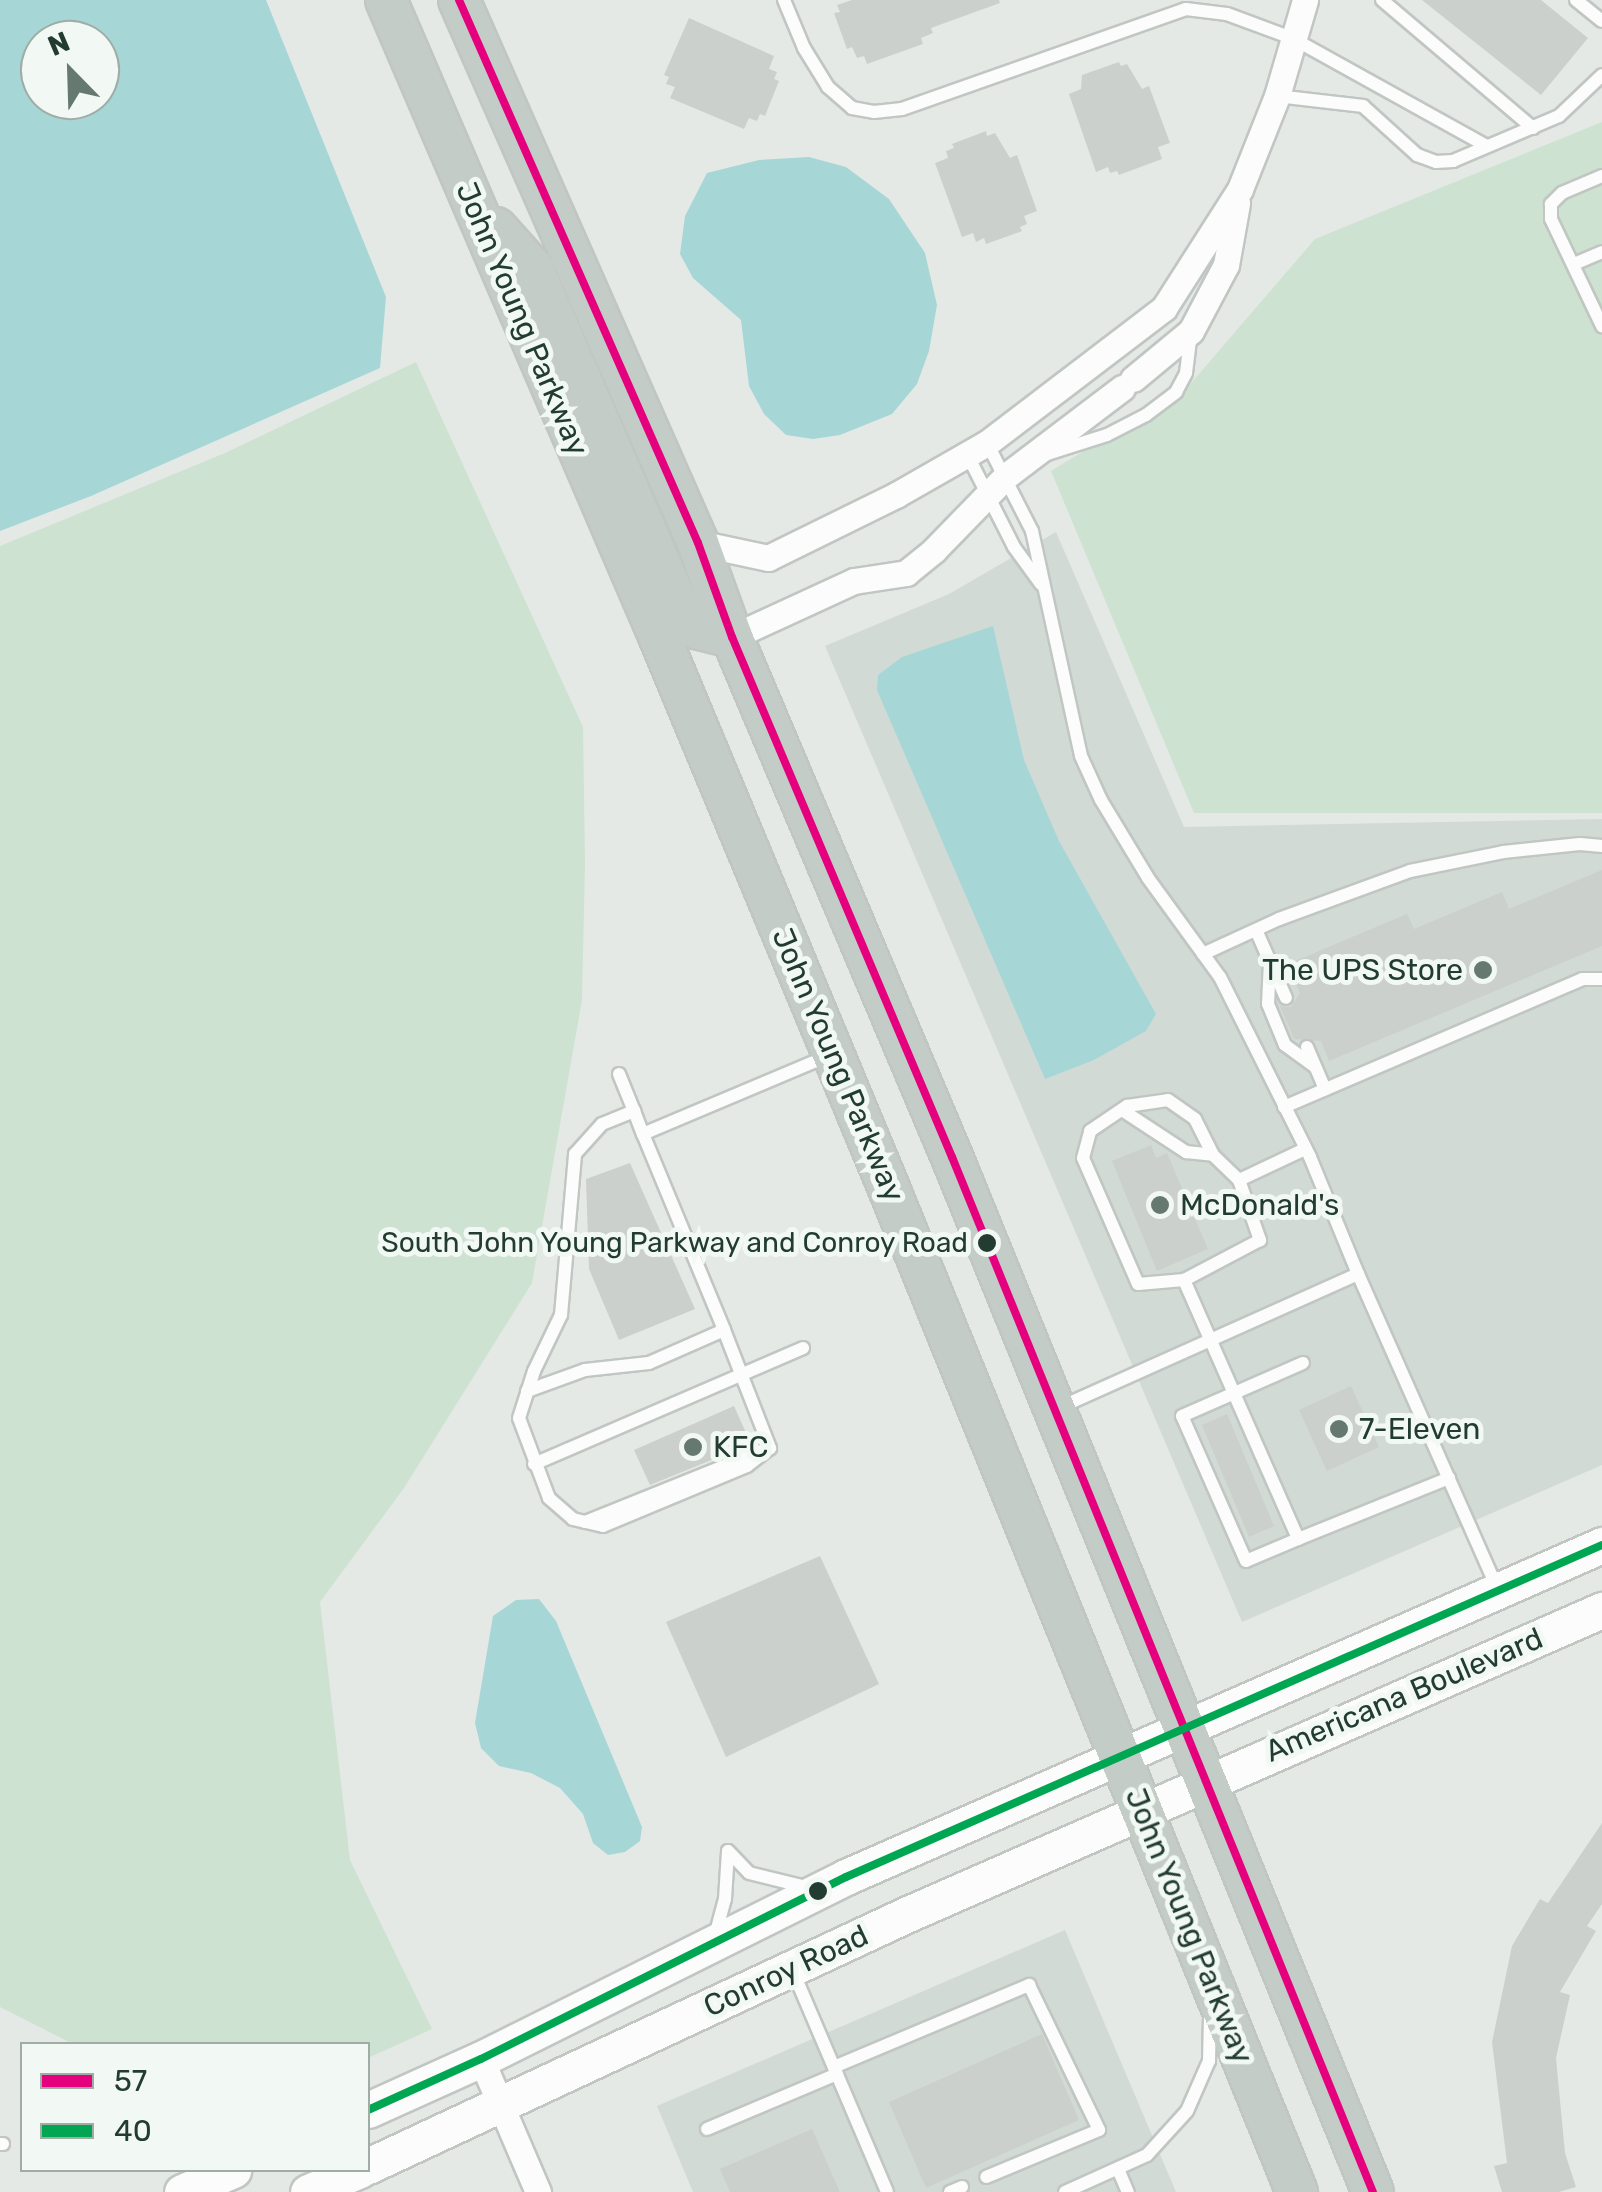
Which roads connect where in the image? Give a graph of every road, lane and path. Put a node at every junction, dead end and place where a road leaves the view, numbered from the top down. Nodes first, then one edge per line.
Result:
1 (386, 0) edge
2 (459, 0) edge
3 (784, 0) edge
4 (1305, 0) edge
5 (1382, 0) edge
6 (1576, 0) edge
7 (1187, 4) edge
8 (1602, 21) edge
9 (1292, 38) junction
10 (1602, 75) edge
11 (1276, 96) junction
12 (1534, 128) junction
13 (1485, 145) junction
14 (1602, 176) edge
15 (1240, 189) junction
16 (472, 202) junction
17 (1602, 252) edge
18 (1574, 264) junction
19 (1140, 326) junction
20 (1602, 326) edge
21 (1191, 332) junction
22 (1169, 349) junction
23 (977, 448) junction
24 (1027, 458) junction
25 (1006, 476) junction
26 (986, 497) junction
27 (698, 542) junction
28 (1046, 590) junction
29 (732, 637) junction
30 (660, 638) junction
31 (780, 752) junction
32 (1602, 846) edge
33 (1256, 930) junction
34 (1203, 954) junction
35 (1270, 962) junction
36 (1602, 979) edge
37 (1286, 998) dead end
38 (1307, 1047) dead end
39 (833, 1054) junction
40 (1316, 1067) junction
41 (618, 1074) dead end
42 (1325, 1089) junction
43 (1284, 1107) junction
44 (1122, 1110) junction
45 (634, 1111) junction
46 (643, 1134) junction
47 (1305, 1150) junction
48 (1213, 1155) junction
49 (1240, 1180) junction
50 (1358, 1274) junction
51 (1184, 1280) junction
52 (724, 1330) junction
53 (1212, 1341) junction
54 (803, 1348) dead end
55 (1304, 1363) dead end
56 (742, 1376) junction
57 (527, 1391) junction
58 (1234, 1393) junction
59 (1055, 1410) junction
60 (1252, 1433) junction
61 (1237, 1439) dead end
62 (534, 1464) junction
63 (1266, 1464) junction
64 (1251, 1471) dead end
65 (1449, 1478) junction
66 (1278, 1493) junction
67 (1263, 1500) dead end
68 (1298, 1539) junction
69 (1602, 1545) edge
70 (1499, 1590) junction
71 (1602, 1610) edge
72 (1185, 1728) junction
73 (1120, 1756) junction
74 (1206, 1781) junction
75 (1142, 1809) junction
76 (818, 1890) junction
77 (714, 1941) junction
78 (791, 1968) junction
79 (1211, 1979) junction
80 (481, 2059) junction
81 (835, 2071) junction
82 (502, 2106) junction
83 (370, 2109) edge
84 (706, 2129) dead end
85 (370, 2165) edge
86 (1118, 2169) junction
87 (355, 2172) edge
88 (986, 2177) dead end
89 (308, 2192) edge
90 (538, 2192) edge
91 (887, 2192) edge
92 (1065, 2192) edge
93 (1128, 2192) edge
94 (1297, 2192) edge
95 (1373, 2192) edge

1 - 16 highway, John Young Parkway
2 - 27 highway
3 - 7 lane
4 - 9 street
5 - 12 lane
6 - 8 lane
7 - 9 lane
9 - 11 street
9 - 13 lane
10 - 12 lane
11 - 13 lane
11 - 15 street
12 - 13 lane
14 - 18 lane
15 - 19 street
15 - 21 street
16 - 29 highway
16 - 30 highway, John Young Parkway
17 - 18 lane
18 - 20 lane
19 - 22 lane
19 - 23 street
21 - 22 street
21 - 24 lane
22 - 24 street
23 - 25 lane
23 - 26 lane
23 - 27 street
24 - 25 street
25 - 26 street
25 - 28 lane
26 - 28 lane
26 - 29 street
27 - 29 highway
28 - 34 lane
29 - 31 highway
30 - 31 highway
30 - 39 highway, John Young Parkway
31 - 59 highway
32 - 33 lane
33 - 34 lane
33 - 35 lane
34 - 43 lane
35 - 37 lane
35 - 40 lane
36 - 42 lane
38 - 40 lane
39 - 46 lane
39 - 73 highway, John Young Parkway
40 - 42 lane
41 - 45 lane
42 - 43 lane
43 - 47 lane
44 - 48 lane
44 - 48 lane
44 - 51 lane
45 - 46 lane
45 - 57 lane
46 - 52 lane
47 - 49 lane
47 - 50 lane
48 - 49 lane
49 - 51 lane
50 - 53 lane
50 - 65 lane
51 - 53 lane
52 - 56 lane
52 - 57 lane
53 - 58 lane
53 - 59 lane
54 - 56 lane
55 - 58 lane
56 - 62 lane
56 - 62 lane
57 - 62 lane
58 - 60 lane
58 - 68 lane
59 - 72 highway
60 - 61 lane
60 - 63 lane
63 - 64 lane
63 - 66 lane
65 - 68 lane
65 - 70 lane
66 - 67 lane
66 - 68 lane
69 - 70 main road, Americana Boulevard
70 - 72 main road, Americana Boulevard
71 - 74 main road, Americana Boulevard
72 - 73 main road, Conroy Road
72 - 74 highway
73 - 75 highway, John Young Parkway
73 - 76 main road, Conroy Road
74 - 75 main road, Conroy Road
74 - 95 highway
75 - 78 main road, Conroy Road
75 - 79 highway, John Young Parkway
76 - 77 main road, Conroy Road
76 - 77 lane
77 - 80 main road, Conroy Road
78 - 81 lane
78 - 82 main road, Conroy Road
79 - 86 lane
79 - 94 highway, John Young Parkway
80 - 82 street
80 - 83 main road, Conroy Road
81 - 84 lane
81 - 88 lane
81 - 91 lane
82 - 85 main road, Conroy Road
82 - 90 street
86 - 92 lane
86 - 93 lane
87 - 89 main road

